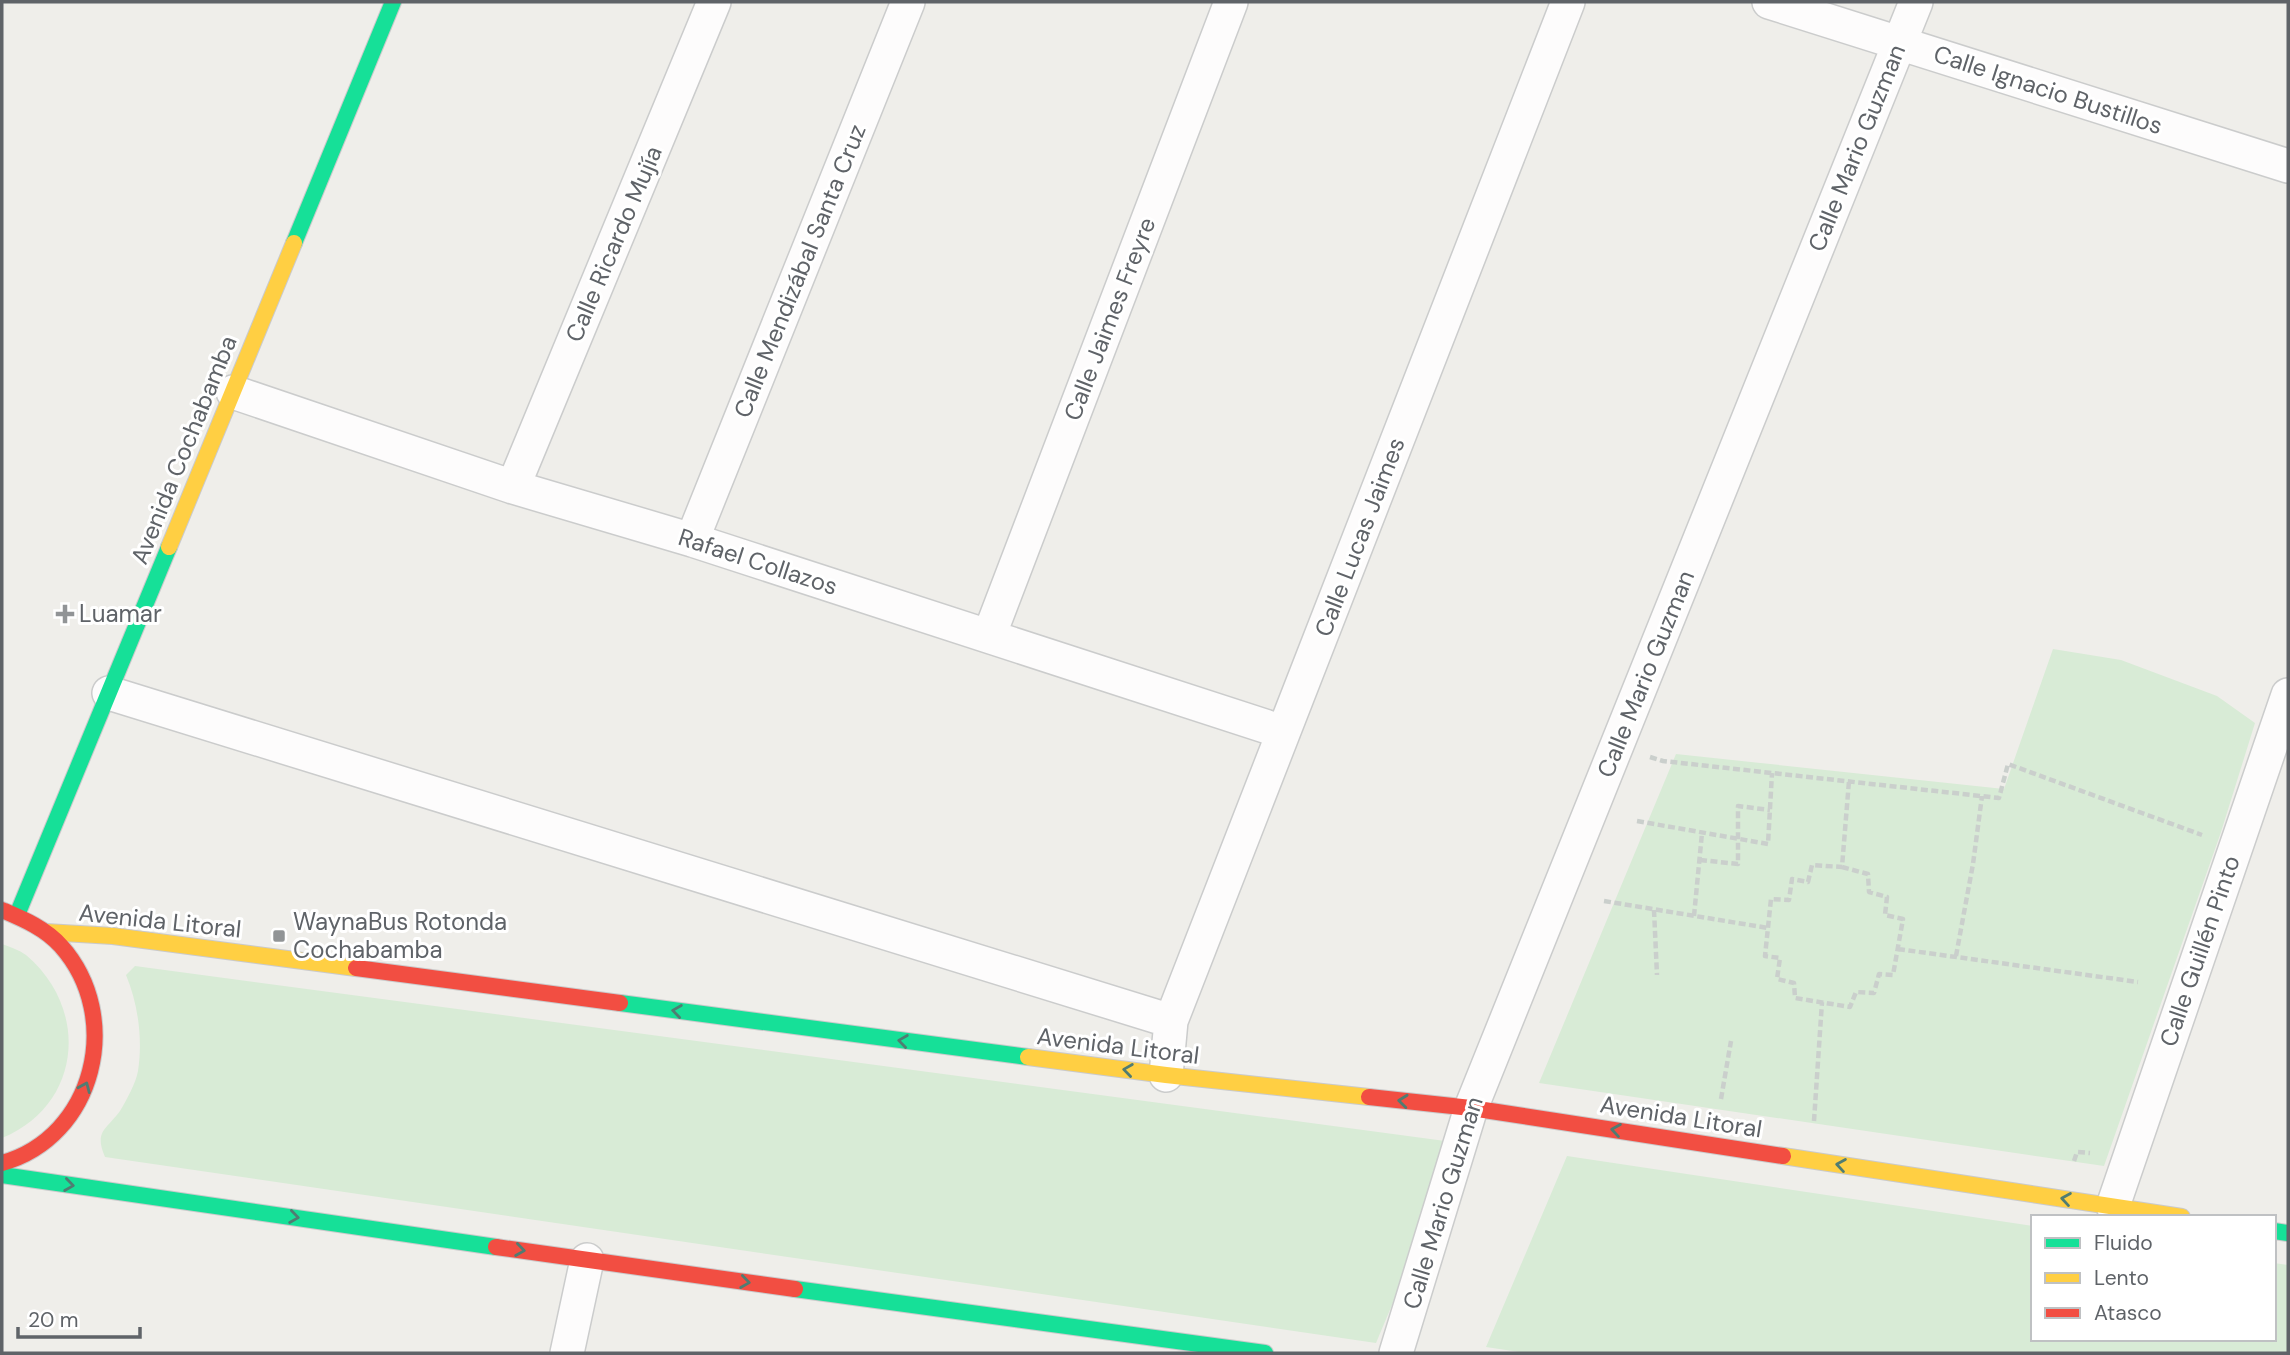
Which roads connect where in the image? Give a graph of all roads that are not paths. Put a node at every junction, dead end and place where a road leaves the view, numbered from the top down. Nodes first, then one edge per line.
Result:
1 (393, 2) edge
2 (714, 2) edge
3 (908, 2) edge
4 (1231, 2) edge
5 (1569, 2) edge
6 (1769, 2) edge
7 (1916, 2) edge
8 (1899, 43) junction
9 (2288, 166) edge
10 (233, 392) junction
11 (513, 487) junction
12 (692, 540) junction
13 (989, 636) junction
14 (109, 692) junction
15 (2288, 695) edge
16 (1283, 732) junction
17 (9, 912) edge
18 (46, 932) junction
19 (1171, 1021) junction
20 (1166, 1075) junction
21 (1471, 1108) junction
22 (2, 1163) edge
23 (2, 1175) edge
24 (2113, 1206) junction
25 (2169, 1215) edge
26 (587, 1260) junction
27 (567, 1353) edge
28 (1265, 1353) edge
29 (1396, 1353) edge

1 - 10 main road, Avenida Cochabamba
2 - 11 street, Calle Ricardo Mujía
3 - 12 street, Calle Mendizábal Santa Cruz
4 - 13 street, Calle Jaimes Freyre
5 - 16 street, Calle Lucas Jaimes
6 - 8 street, Calle Ignacio Bustillos
7 - 8 street, Calle Mario Guzman
8 - 9 street, Calle Ignacio Bustillos
8 - 21 street, Calle Mario Guzman
10 - 11 street, Rafael Collazos
10 - 14 main road, Avenida Cochabamba
11 - 12 street, Rafael Collazos
12 - 13 street, Rafael Collazos
13 - 16 street, Rafael Collazos
14 - 17 main road, Avenida Cochabamba
14 - 19 street
15 - 24 street, Calle Guillén Pinto
16 - 19 street, Calle Lucas Jaimes
17 - 18 main road
20 -> 18 main road, Avenida Litoral
22 -> 18 main road
19 - 20 street, Calle Lucas Jaimes
21 -> 20 main road, Avenida Litoral
24 -> 21 main road, Avenida Litoral
21 - 29 street, Calle Mario Guzman
23 -> 26 main road
24 - 25 main road, Avenida Litoral
26 - 27 street
26 -> 28 main road

